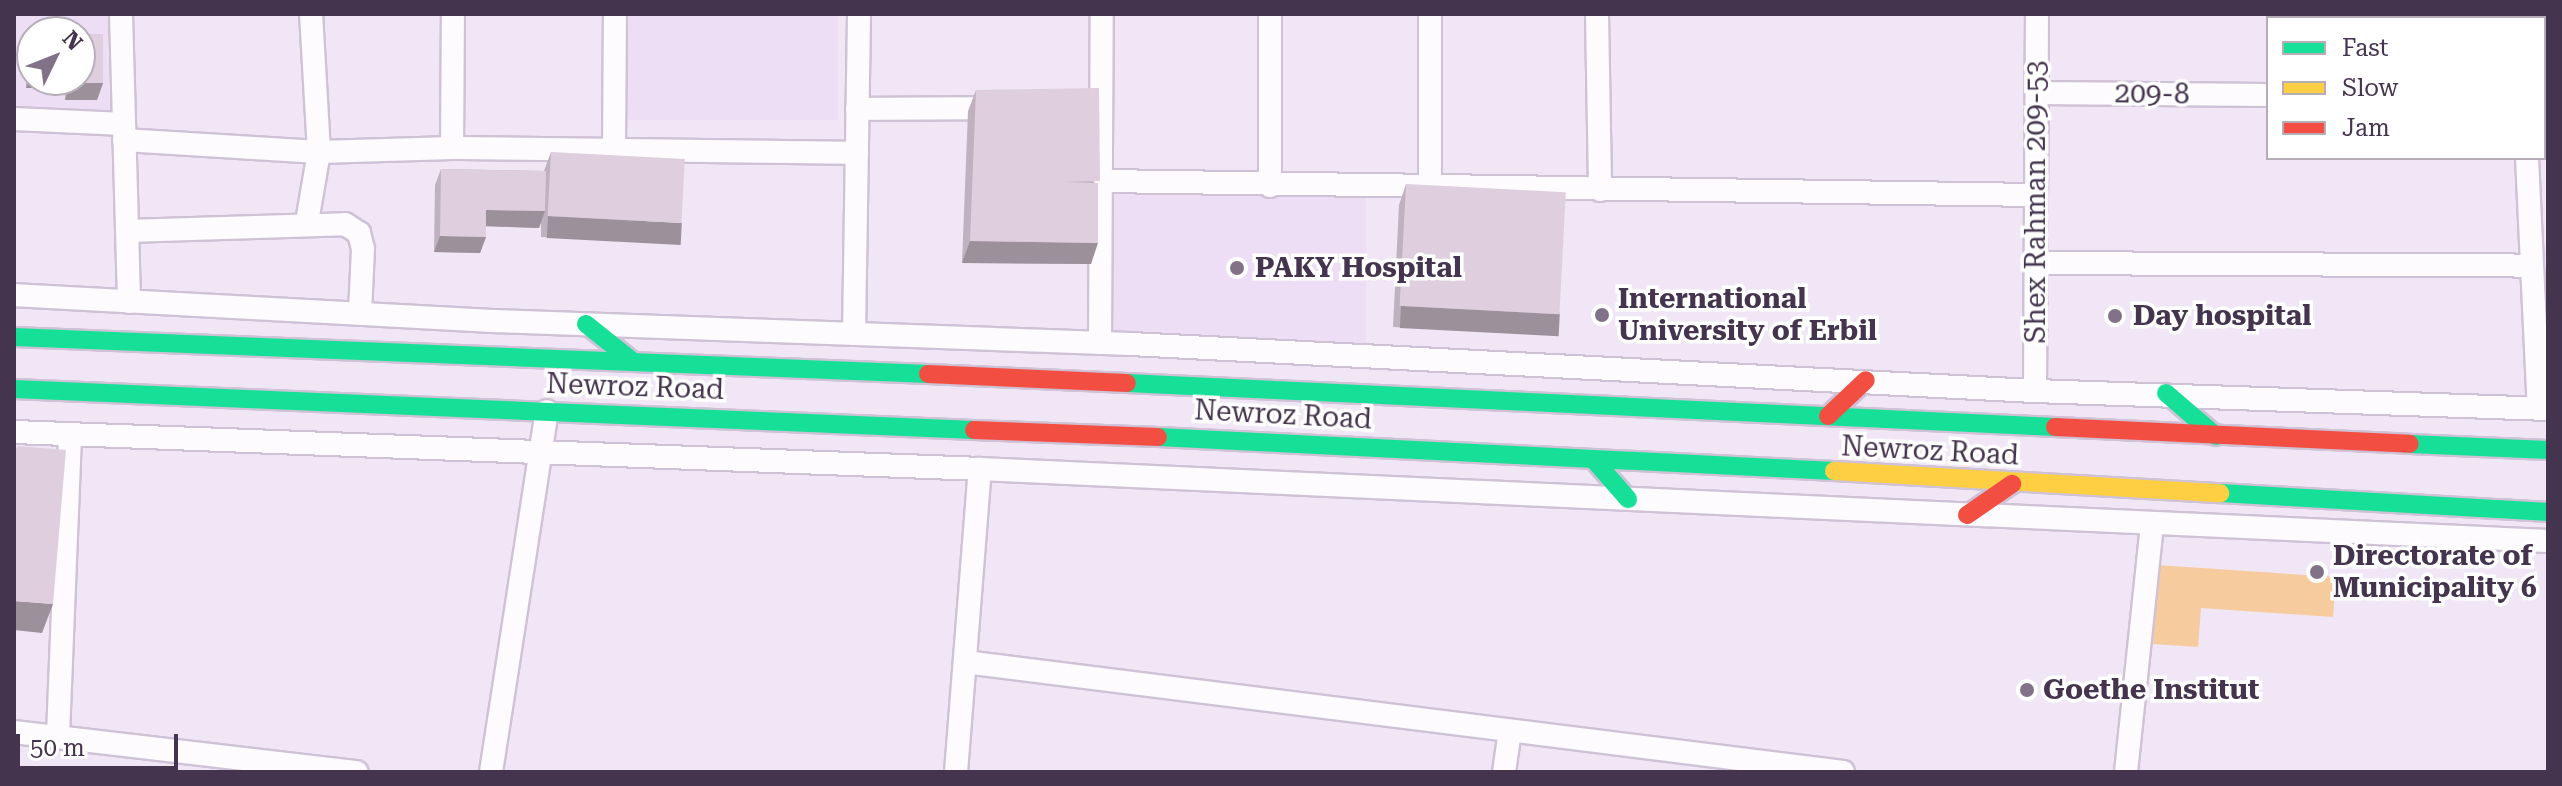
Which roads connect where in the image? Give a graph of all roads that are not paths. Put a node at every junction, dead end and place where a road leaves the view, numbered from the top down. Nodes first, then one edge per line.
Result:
1 (121, 14) edge
2 (311, 14) edge
3 (453, 14) edge
4 (615, 14) edge
5 (859, 14) edge
6 (1102, 14) edge
7 (1270, 14) edge
8 (1430, 14) edge
9 (1597, 14) edge
10 (2037, 14) edge
11 (2037, 93) junction
12 (2266, 95) edge
13 (1024, 107) edge
14 (1077, 107) edge
15 (1102, 108) junction
16 (857, 109) junction
17 (14, 119) edge
18 (124, 132) junction
19 (452, 148) junction
20 (614, 150) junction
21 (319, 152) junction
22 (857, 153) junction
23 (2527, 160) edge
24 (1103, 181) junction
25 (1430, 184) junction
26 (1270, 186) junction
27 (1600, 190) junction
28 (2036, 195) junction
29 (307, 222) junction
30 (127, 231) junction
31 (2035, 263) junction
32 (2528, 266) junction
33 (14, 295) edge
34 (129, 302) junction
35 (360, 313) junction
36 (586, 324) junction
37 (854, 334) junction
38 (14, 337) edge
39 (1100, 343) junction
40 (1131, 344) junction
41 (631, 360) junction
42 (1866, 380) junction
43 (1129, 387) junction
44 (14, 389) edge
45 (2035, 391) junction
46 (2166, 393) junction
47 (1488, 402) junction
48 (2543, 409) edge
49 (547, 411) junction
50 (1828, 416) junction
51 (1443, 424) junction
52 (14, 432) edge
53 (70, 435) junction
54 (2216, 436) junction
55 (2548, 450) edge
56 (1478, 451) junction
57 (540, 454) junction
58 (1594, 460) junction
59 (980, 469) junction
60 (2012, 484) junction
61 (1628, 499) junction
62 (2548, 512) edge
63 (1967, 515) junction
64 (2152, 524) junction
65 (2548, 541) edge
66 (965, 662) junction
67 (1510, 731) junction
68 (14, 732) edge
69 (58, 735) junction
70 (357, 772) edge
71 (491, 772) edge
72 (956, 772) edge
73 (1504, 772) edge
74 (1843, 772) edge
75 (2126, 772) edge

1 - 18 street
2 - 21 street
3 - 19 street
4 - 20 street
5 - 16 street
6 - 15 street
7 - 26 street
8 - 25 street
9 - 27 street
10 - 11 street, Shex Rahman 209-53
11 - 12 street, 209-8
11 - 28 street, Shex Rahman 209-53
13 - 16 street
14 - 15 street
15 - 24 street
16 - 22 street
17 - 18 street
18 - 21 street
18 - 30 street
19 - 20 street
19 - 21 street
20 - 22 street
21 - 29 street
22 - 37 street
23 - 32 street
24 - 26 street
24 - 39 street
25 - 26 street
25 - 27 street
27 - 28 street
28 - 31 street, Shex Rahman 209-53
29 - 30 street
29 - 35 street
30 - 34 street
31 - 32 street
31 - 45 street, Shex Rahman 209-53
32 - 48 street
33 - 34 street
34 - 35 street
35 - 36 street
36 - 37 street
36 - 41 main road
37 - 39 street
38 - 41 main road, Newroz Road
39 - 40 street
40 - 42 street
40 - 43 street
41 - 43 main road, Newroz Road
42 - 45 street
42 - 50 main road
43 - 51 main road, Newroz Road
44 - 49 main road, Newroz Road
45 - 46 street
46 - 48 street
46 - 54 main road
47 - 50 main road, Newroz Road
47 - 51 main road, Newroz Road
47 - 56 main road
49 - 51 main road, Newroz Road
49 - 57 street
50 - 54 main road, Newroz Road
51 - 56 main road, Newroz Road
52 - 53 street
53 - 57 street
53 - 69 street
54 - 55 main road, Newroz Road
56 - 58 main road, Newroz Road
57 - 59 street
57 - 71 street
58 - 60 main road, Newroz Road
58 - 61 main road
59 - 61 street
59 - 66 street
60 - 62 main road, Newroz Road
60 - 63 main road
61 - 63 street
63 - 64 street
64 - 65 street
64 - 75 street
66 - 67 street
66 - 72 street
67 - 73 street
67 - 74 street
68 - 69 street
69 - 70 street

